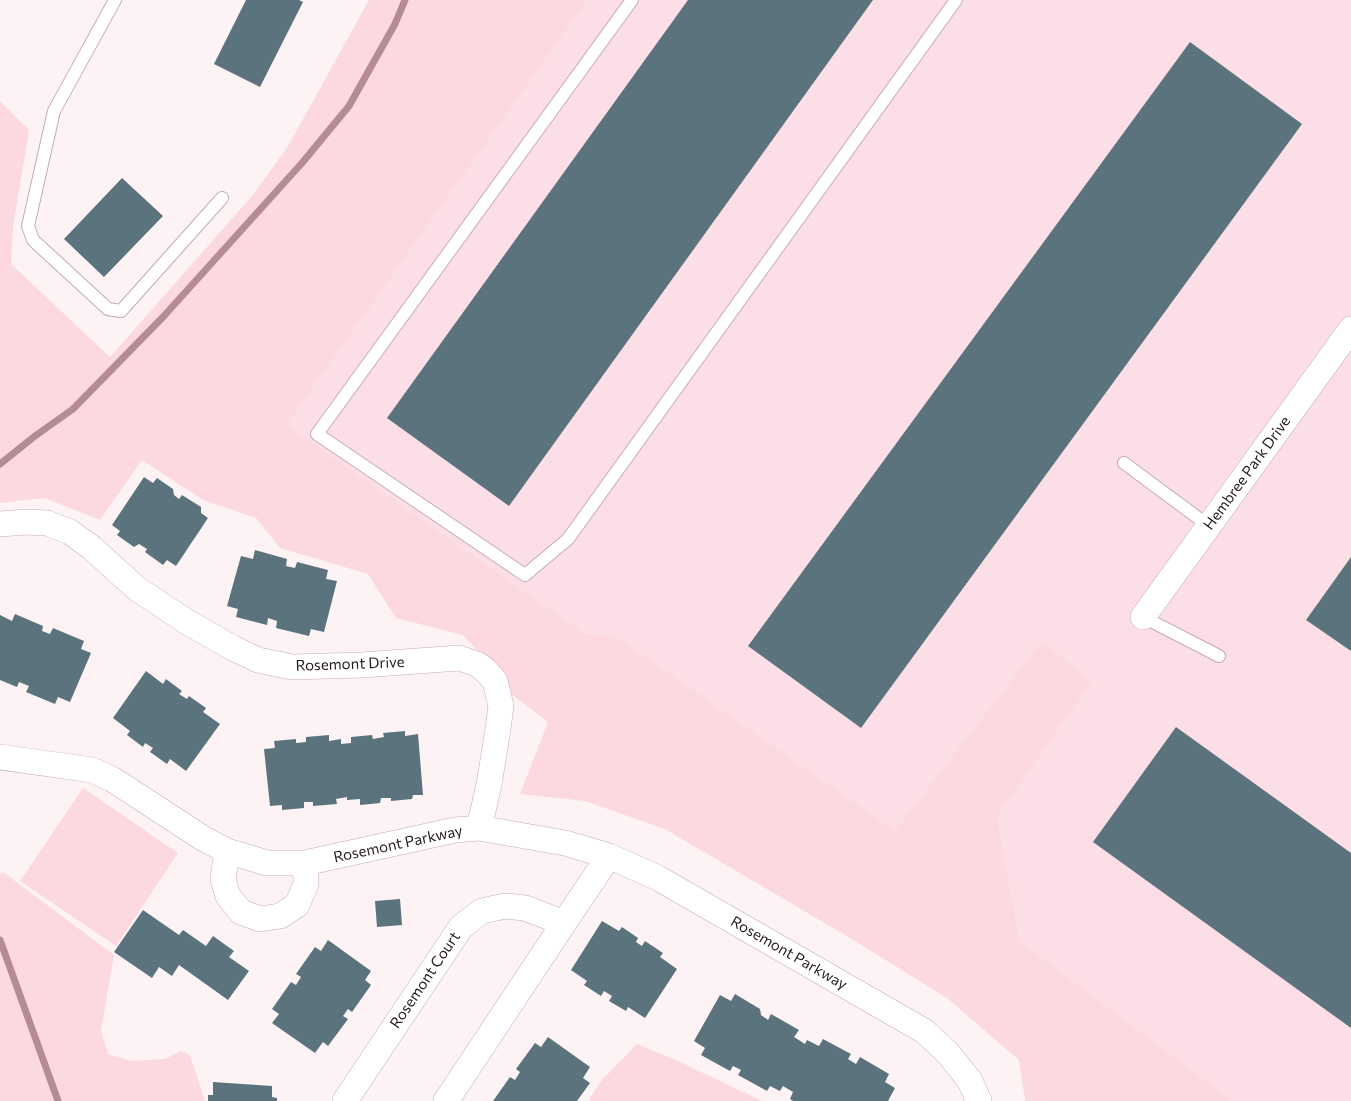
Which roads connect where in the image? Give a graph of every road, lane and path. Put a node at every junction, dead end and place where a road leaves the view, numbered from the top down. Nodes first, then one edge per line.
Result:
1 (115, 0) edge
2 (632, 0) edge
3 (956, 0) edge
4 (222, 198) dead end
5 (1351, 329) edge
6 (1124, 463) dead end
7 (0, 524) edge
8 (1210, 526) junction
9 (1143, 617) joint
10 (1219, 656) dead end
11 (0, 757) edge
12 (479, 828) junction
13 (226, 852) junction
14 (609, 856) junction
15 (304, 863) junction
16 (564, 923) junction
17 (345, 1101) edge
18 (446, 1101) edge
19 (979, 1101) edge

1 - 4 lane
2 - 3 lane
5 - 8 street, Hembree Park Drive
6 - 8 lane
7 - 12 street, Rosemont Drive
8 - 9 street, Hembree Park Drive
9 - 10 lane
11 - 13 street, Rosemont Parkway
12 - 14 street, Rosemont Parkway
12 - 15 street, Rosemont Parkway
13 - 15 street, Rosemont Parkway
13 - 15 street
14 - 16 street
14 - 19 street, Rosemont Parkway
16 - 17 street, Rosemont Court
16 - 18 street

